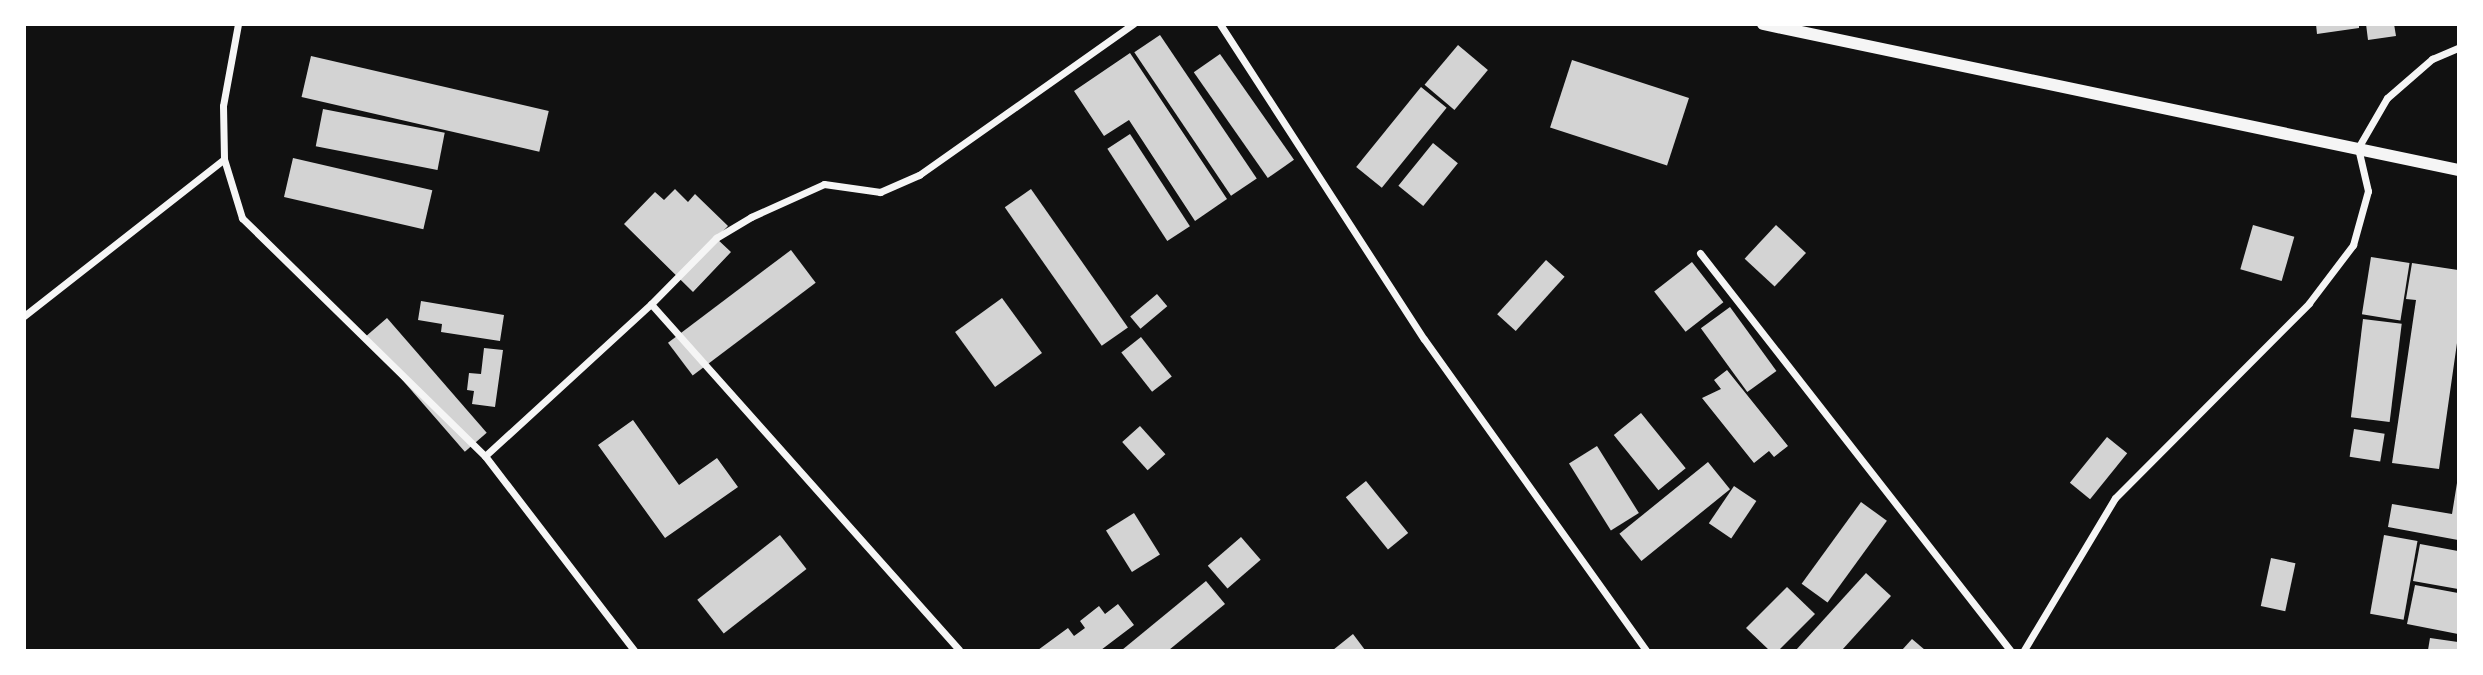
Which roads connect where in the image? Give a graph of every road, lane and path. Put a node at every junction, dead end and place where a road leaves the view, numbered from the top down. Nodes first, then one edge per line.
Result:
1 (238, 24) edge
2 (1133, 24) edge
3 (1220, 24) edge
4 (1763, 24) edge
5 (2459, 48) edge
6 (2358, 148) junction
7 (224, 159) junction
8 (2459, 170) edge
9 (1699, 253) dead end
10 (651, 304) junction
11 (24, 316) edge
12 (485, 456) junction
13 (634, 650) edge
14 (959, 650) edge
15 (1646, 650) edge
16 (2010, 650) edge
17 (2024, 650) edge

1 - 7 street
2 - 10 street
3 - 15 street
4 - 6 street
5 - 6 street
6 - 8 street
6 - 17 street
7 - 11 street
7 - 12 street
9 - 16 street
10 - 12 street
10 - 14 street
12 - 13 street

